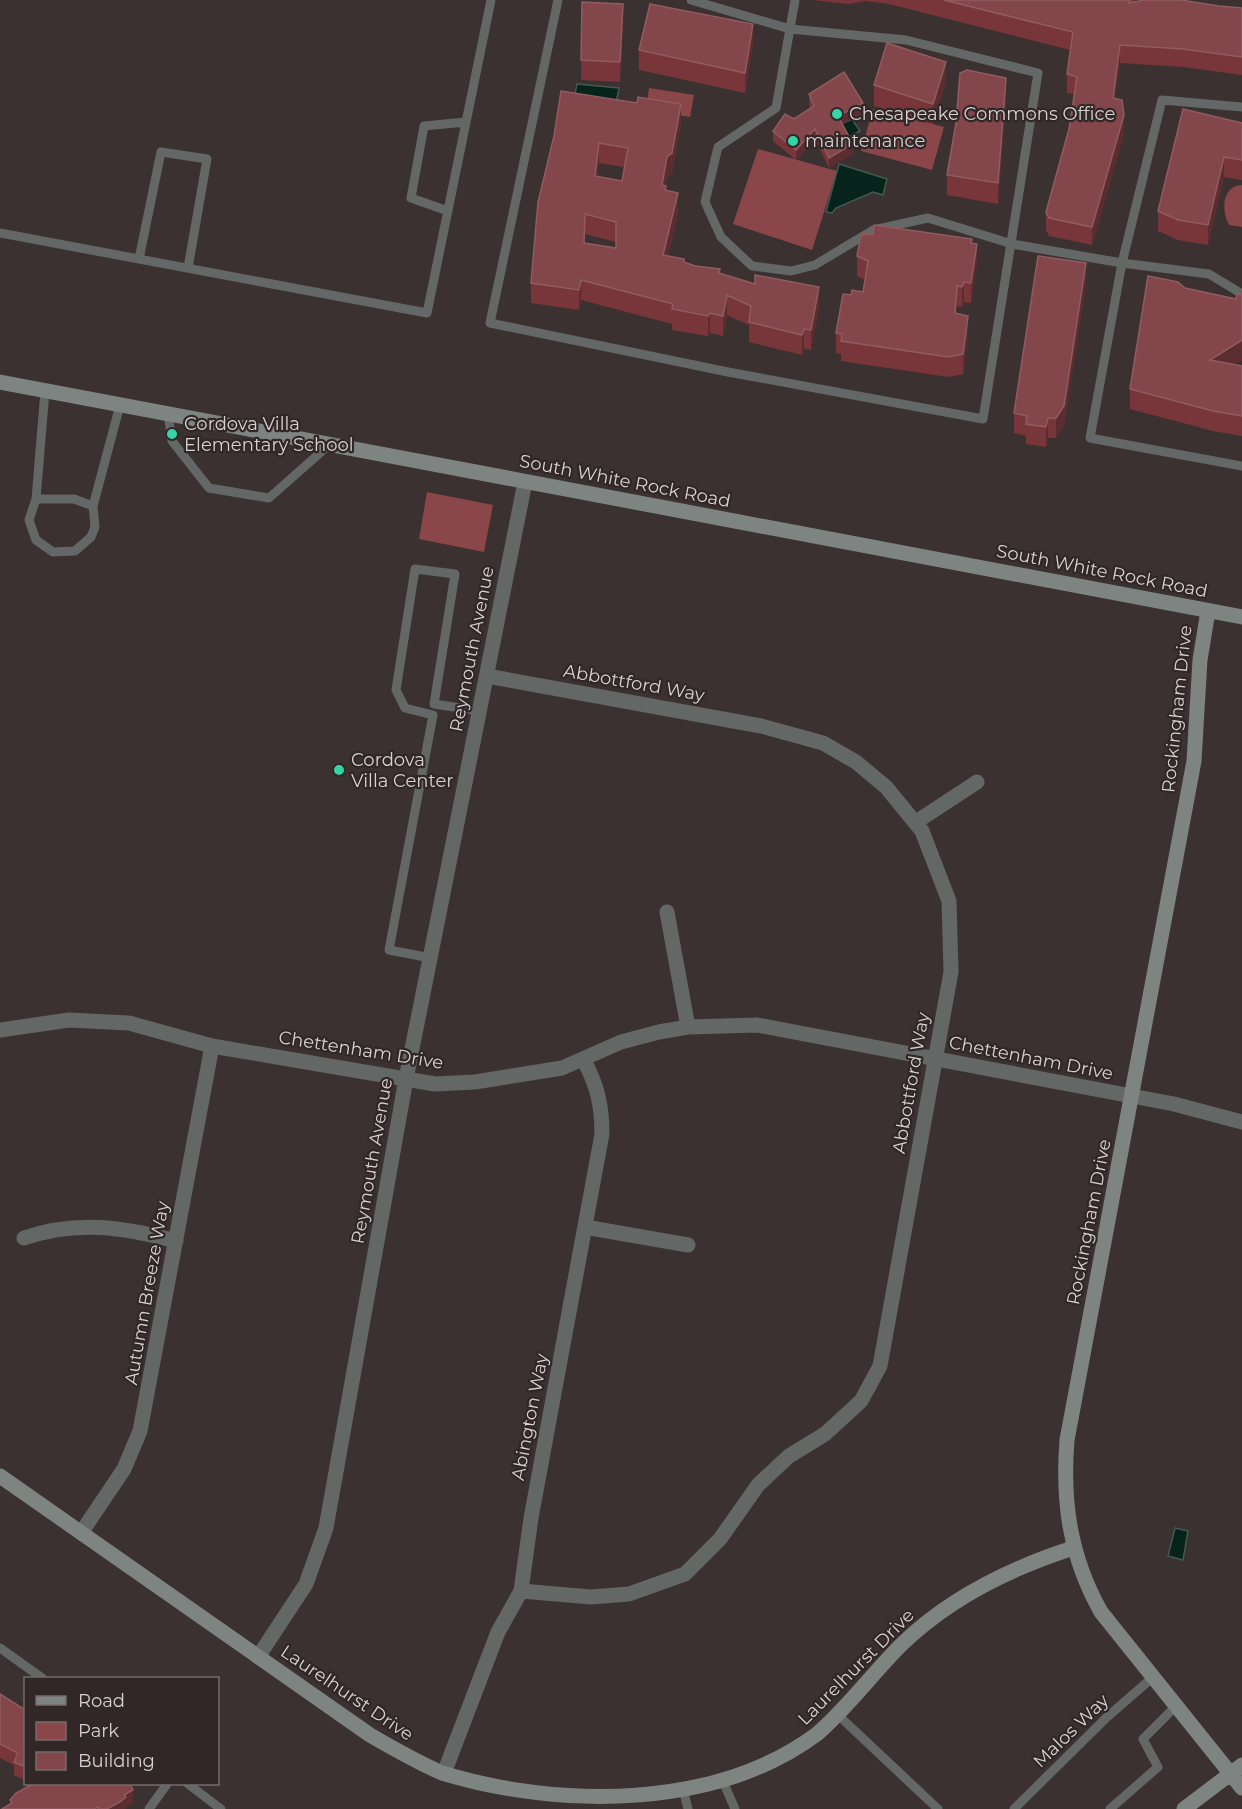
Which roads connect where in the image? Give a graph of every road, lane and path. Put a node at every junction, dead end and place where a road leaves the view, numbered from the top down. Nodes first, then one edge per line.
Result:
1 (491, 0) edge
2 (558, 0) edge
3 (691, 0) edge
4 (795, 0) edge
5 (790, 29) junction
6 (1242, 107) edge
7 (466, 122) junction
8 (448, 211) junction
9 (0, 233) edge
10 (1012, 243) junction
11 (139, 259) junction
12 (1122, 263) junction
13 (188, 268) junction
14 (1242, 294) edge
15 (0, 382) edge
16 (45, 391) junction
17 (120, 405) junction
18 (168, 414) junction
19 (329, 445) junction
20 (1242, 466) edge
21 (525, 482) junction
22 (36, 499) junction
23 (93, 506) junction
24 (1208, 611) junction
25 (1242, 617) edge
26 (487, 676) junction
27 (434, 704) junction
28 (480, 711) junction
29 (433, 715) junction
30 (977, 782) dead end
31 (916, 822) junction
32 (666, 912) dead end
33 (430, 958) junction
34 (688, 1027) junction
35 (0, 1030) edge
36 (212, 1046) junction
37 (583, 1059) junction
38 (934, 1060) junction
39 (406, 1079) junction
40 (1133, 1097) junction
41 (1242, 1122) edge
42 (585, 1227) junction
43 (24, 1238) dead end
44 (176, 1241) junction
45 (688, 1245) dead end
46 (2, 1480) edge
47 (81, 1533) junction
48 (1073, 1548) junction
49 (521, 1591) junction
50 (0, 1648) edge
51 (258, 1657) junction
52 (41, 1677) edge
53 (1152, 1677) junction
54 (1176, 1706) junction
55 (838, 1715) junction
56 (1236, 1769) edge
57 (444, 1773) junction
58 (166, 1785) edge
59 (189, 1785) edge
60 (725, 1786) junction
61 (1242, 1788) edge
62 (686, 1803) edge
63 (149, 1809) edge
64 (220, 1809) edge
65 (735, 1809) edge
66 (938, 1809) edge
67 (1014, 1809) edge
68 (1110, 1809) edge
69 (1184, 1809) edge

1 - 7 lane
2 - 10 lane
3 - 5 lane
4 - 5 lane
5 - 10 lane
5 - 10 lane
6 - 12 lane
7 - 8 lane
7 - 8 lane
8 - 13 lane
9 - 11 lane
10 - 12 lane
11 - 13 lane
11 - 13 lane
12 - 14 lane
12 - 20 lane
15 - 16 street, South White Rock Road
16 - 17 street, South White Rock Road
16 - 22 lane
17 - 18 street, South White Rock Road
17 - 23 lane
18 - 19 street, South White Rock Road
18 - 19 lane
19 - 21 street, South White Rock Road
21 - 24 street, South White Rock Road
21 - 26 street, Reymouth Avenue
22 - 23 lane
22 - 23 lane
24 - 25 street, South White Rock Road
24 - 40 street, Rockingham Drive
26 - 28 street, Reymouth Avenue
26 - 31 street, Abbottford Way
27 - 28 lane
27 - 29 lane
27 - 29 lane
28 - 33 street, Reymouth Avenue
29 - 33 lane
30 - 31 street
31 - 38 street, Abbottford Way
32 - 34 street
33 - 39 street, Reymouth Avenue
34 - 37 street, Chettenham Drive
34 - 38 street, Chettenham Drive
35 - 36 street, Chettenham Drive
36 - 39 street, Chettenham Drive
36 - 44 street, Autumn Breeze Way
37 - 39 street, Chettenham Drive
37 - 42 street, Abington Way
38 - 40 street, Chettenham Drive
38 - 49 street, Abbottford Way
39 - 51 street, Reymouth Avenue
40 - 41 street, Chettenham Drive
40 - 48 street, Rockingham Drive
42 - 45 street
42 - 49 street, Abington Way
43 - 44 street
44 - 47 street, Autumn Breeze Way
46 - 47 street, Laurelhurst Drive
47 - 51 street, Laurelhurst Drive
48 - 53 street, Rockingham Drive
48 - 55 street, Laurelhurst Drive
49 - 57 street, Abington Way
50 - 52 lane
51 - 57 street, Laurelhurst Drive
53 - 54 street, Rockingham Drive
53 - 67 lane, Malos Way
54 - 56 street, Rockingham Drive
54 - 68 lane
55 - 60 street, Laurelhurst Drive
55 - 66 lane
56 - 61 street, Rockingham Drive
56 - 69 street
57 - 62 street, Laurelhurst Drive
58 - 63 lane
59 - 64 lane
60 - 62 street, Laurelhurst Drive
60 - 65 lane

